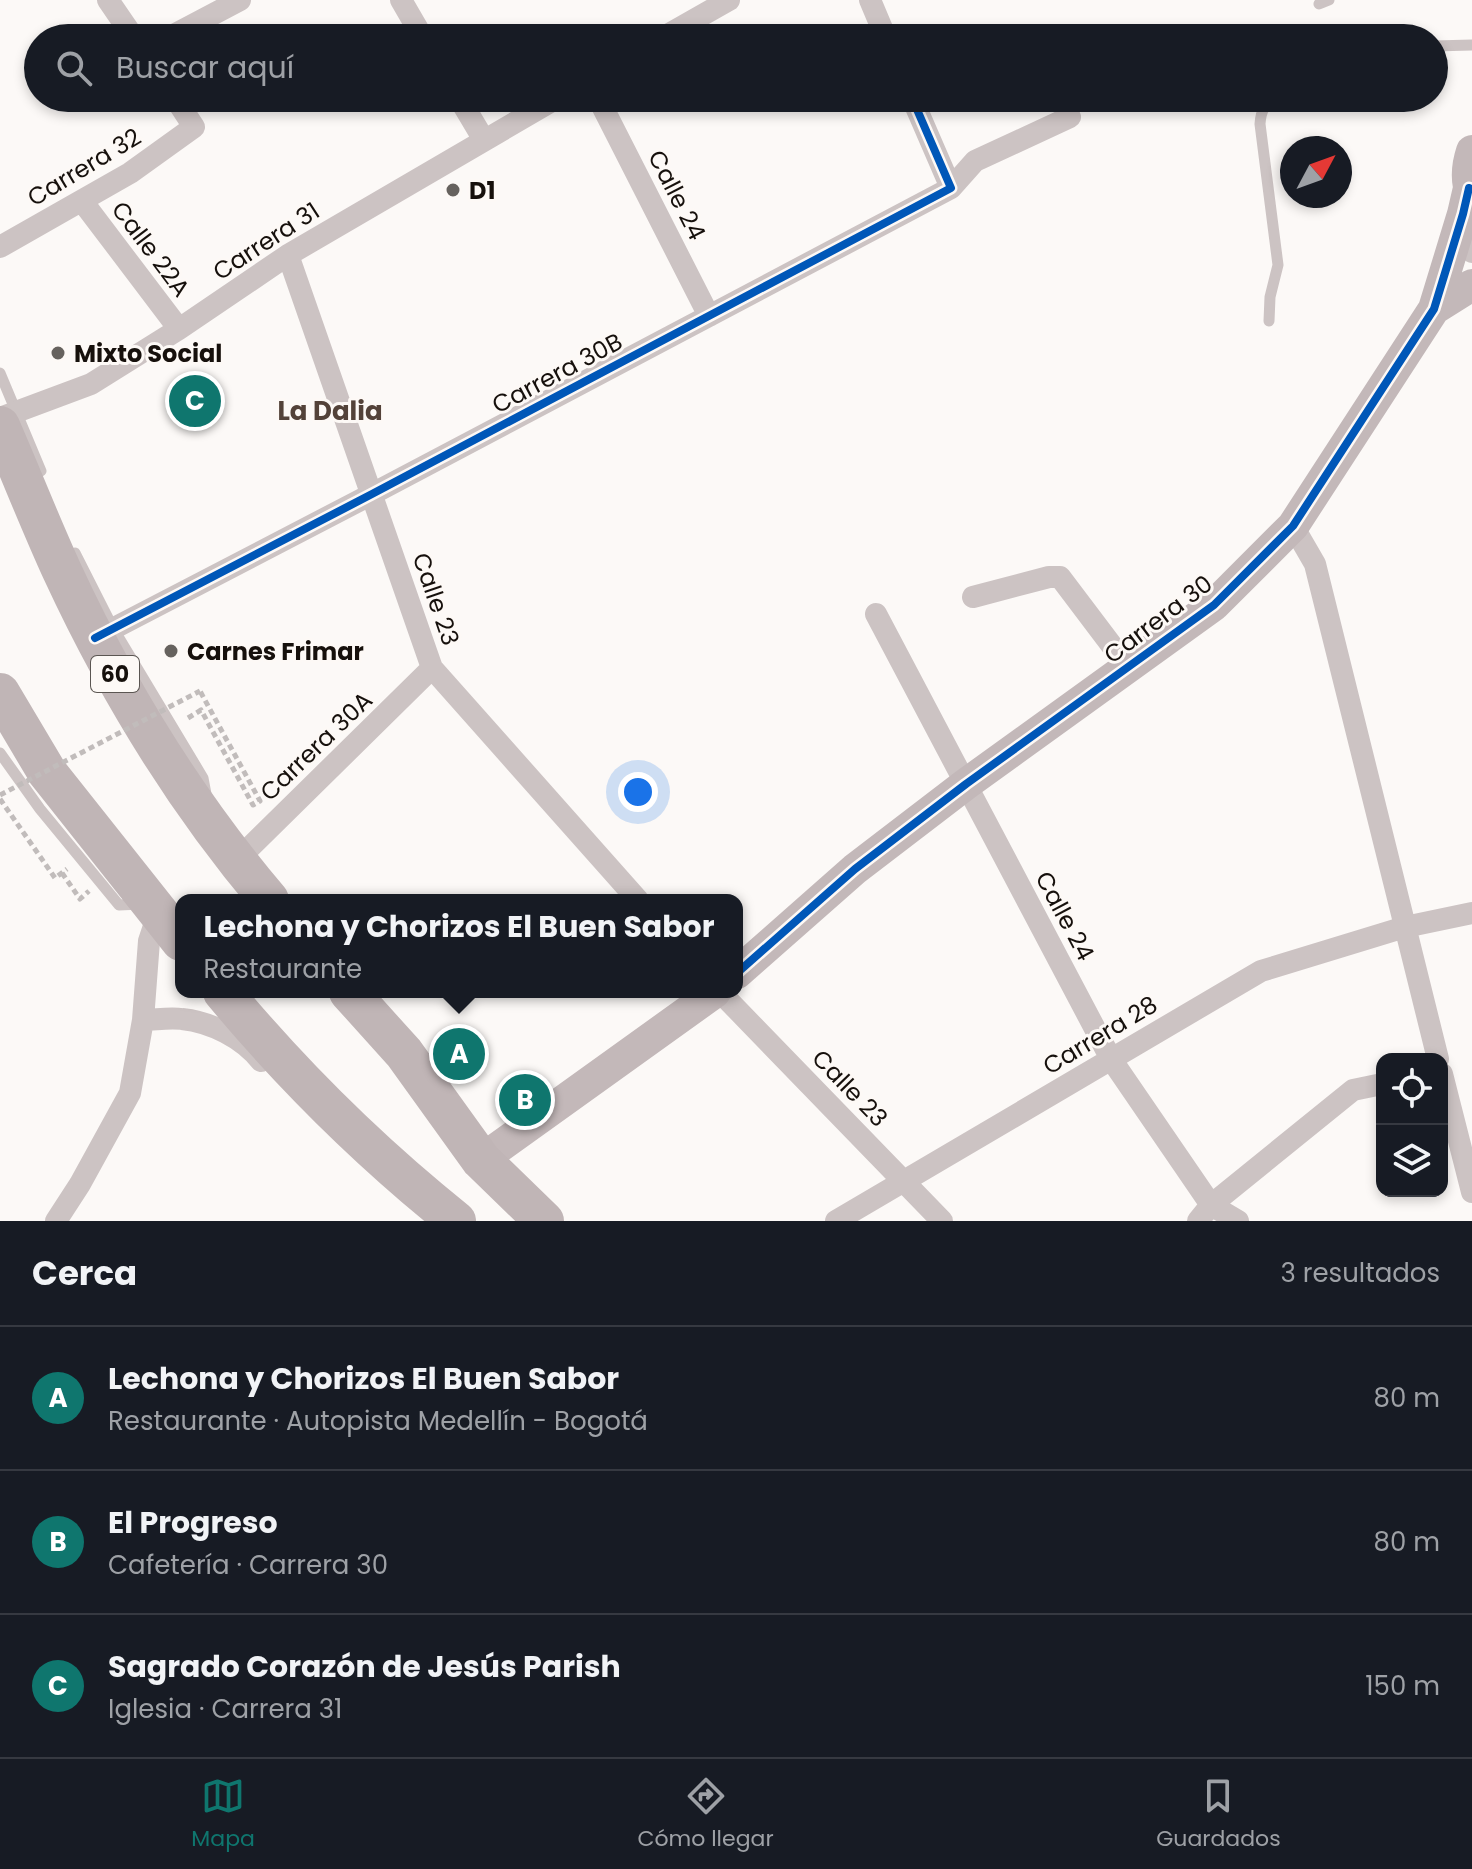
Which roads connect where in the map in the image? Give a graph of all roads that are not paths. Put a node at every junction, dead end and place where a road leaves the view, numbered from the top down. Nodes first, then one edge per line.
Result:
1 (108, 0) edge
2 (240, 0) edge
3 (401, 0) edge
4 (729, 0) edge
5 (870, 0) edge
6 (124, 24) edge
7 (195, 24) edge
8 (415, 24) edge
9 (687, 24) edge
10 (880, 24) edge
11 (1472, 45) edge
12 (1448, 46) edge
13 (184, 112) edge
14 (467, 112) edge
15 (533, 112) edge
16 (605, 112) edge
17 (918, 112) edge
18 (1261, 112) edge
19 (1070, 117) dead end
20 (484, 140) junction
21 (1472, 151) edge
22 (951, 188) junction
23 (1468, 200) edge
24 (82, 201) junction
25 (0, 247) edge
26 (1472, 252) edge
27 (288, 255) junction
28 (1472, 285) edge
29 (1434, 309) junction
30 (709, 316) junction
31 (1269, 321) dead end
32 (179, 329) junction
33 (0, 373) edge
34 (6, 419) edge
35 (45, 483) dead end
36 (372, 494) junction
37 (1293, 526) junction
38 (68, 538) dead end
39 (973, 597) dead end
40 (876, 614) dead end
41 (104, 633) junction
42 (1128, 667) junction
43 (432, 668) junction
44 (0, 693) edge
45 (0, 753) edge
46 (966, 784) junction
47 (236, 861) junction
48 (264, 894) edge
49 (633, 894) edge
50 (1472, 913) edge
51 (163, 920) edge
52 (1405, 927) junction
53 (743, 968) edge
54 (228, 998) edge
55 (354, 998) edge
56 (709, 998) edge
57 (723, 998) edge
58 (143, 1020) junction
59 (1436, 1053) edge
60 (1111, 1059) junction
61 (1376, 1085) edge
62 (1448, 1098) edge
63 (481, 1160) junction
64 (391, 1168) junction
65 (905, 1182) junction
66 (1472, 1192) edge
67 (1205, 1213) edge
68 (56, 1221) edge
69 (456, 1221) edge
70 (544, 1221) edge
71 (836, 1221) edge
72 (942, 1221) edge
73 (1238, 1221) edge

1 - 6 street
2 - 7 street
3 - 8 street
4 - 9 street
5 - 10 street
11 - 12 lane
13 - 24 street, Carrera 32
14 - 20 street
15 - 20 street, Carrera 31
16 - 30 street, Calle 24
17 - 22 street
18 - 31 lane
19 - 22 street, Carrera 30B
20 - 27 street, Carrera 31
21 - 23 street, Carrera 30
22 - 30 street, Carrera 30B
23 - 26 street
23 - 29 street, Carrera 30
24 - 25 street, Carrera 32
24 - 32 street, Calle 22A
27 - 32 street, Carrera 31
27 - 36 street, Calle 23
28 - 29 street, Carrera 30
29 - 37 street, Carrera 30
30 - 36 street, Carrera 30B
32 - 34 street, Carrera 31
33 - 34 lane
34 - 35 lane
34 - 41 highway, 60
36 - 41 street, Carrera 30B
36 - 43 street, Calle 23
37 - 42 street, Carrera 30
37 - 52 street
38 - 41 lane
39 - 42 street
40 - 46 street, Calle 24
41 - 47 highway, 60
42 - 46 street, Carrera 30
43 - 47 street, Carrera 30A
43 - 49 street, Calle 23
44 - 51 highway
45 - 51 lane
46 - 53 street, Carrera 30
46 - 60 street, Calle 24
47 - 48 highway, 60
50 - 52 street, Carrera 28
51 - 58 street
52 - 59 street
52 - 60 street, Carrera 28
54 - 64 highway
55 - 63 highway
56 - 63 street
57 - 65 street, Calle 23
58 - 64 street
58 - 68 street
60 - 65 street, Carrera 28
60 - 67 street, Calle 24
61 - 67 street
62 - 66 street
63 - 70 highway
64 - 69 highway
65 - 71 street, Carrera 28
65 - 72 street, Calle 23
67 - 73 street, Calle 24

